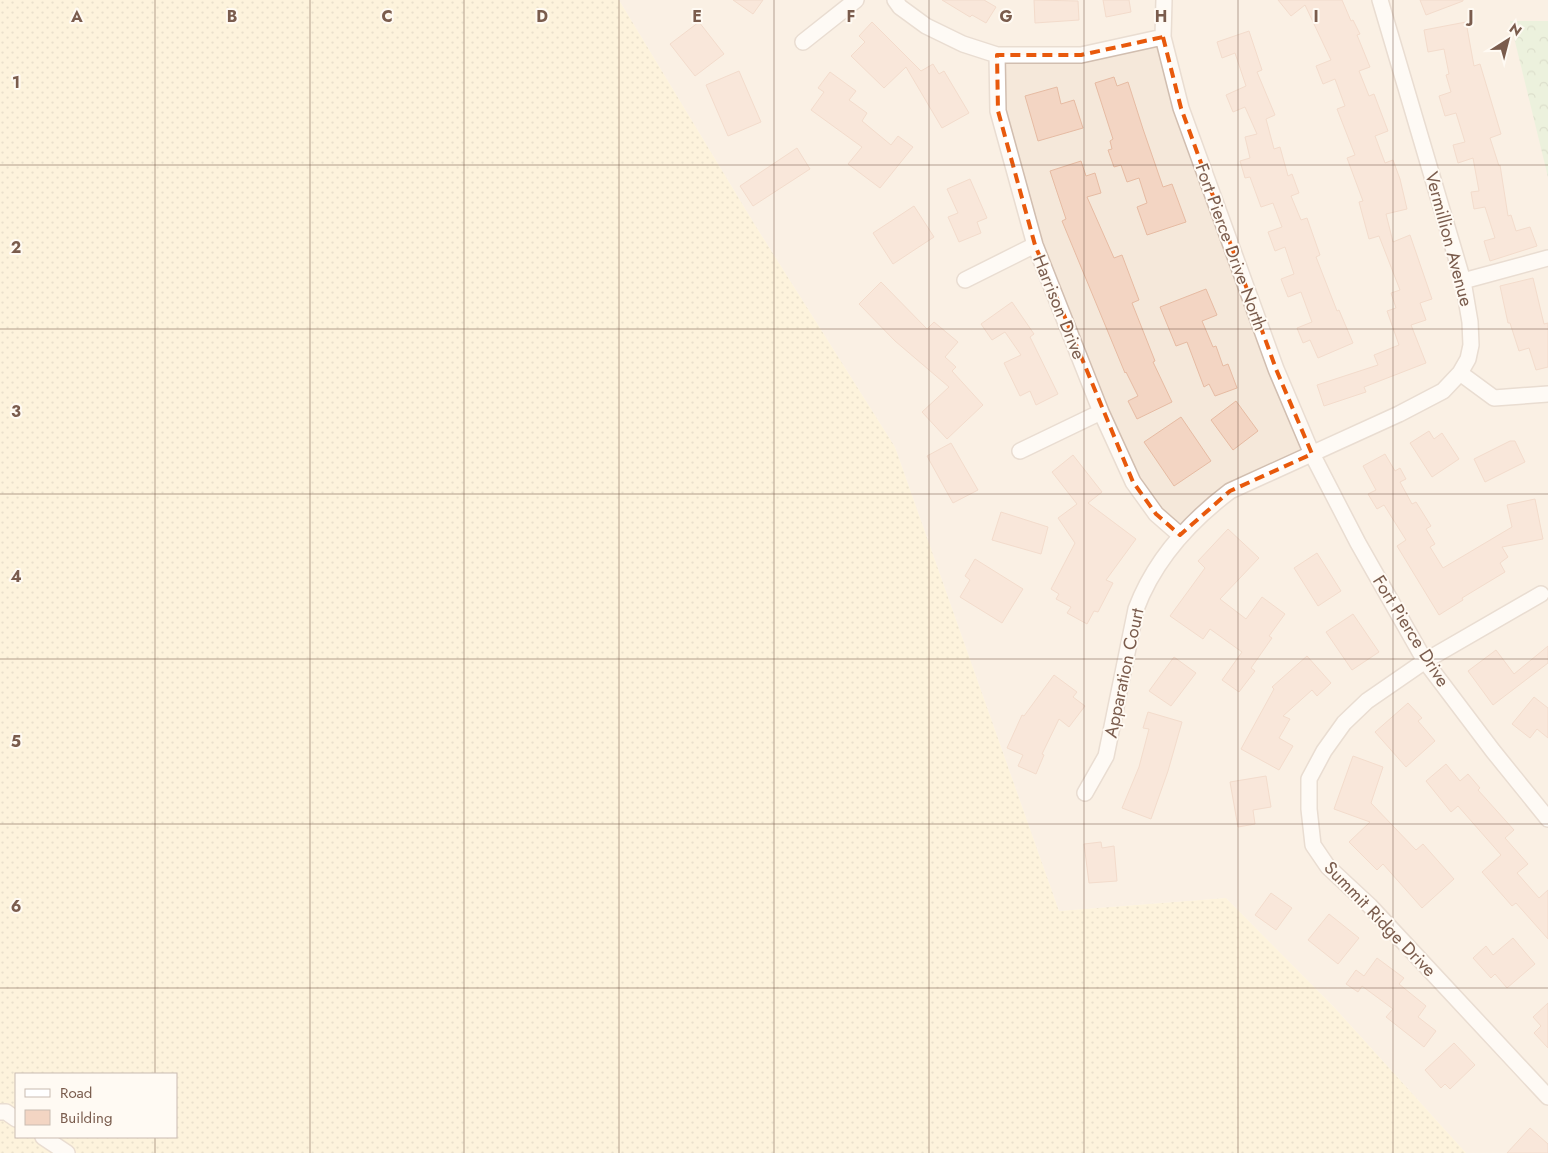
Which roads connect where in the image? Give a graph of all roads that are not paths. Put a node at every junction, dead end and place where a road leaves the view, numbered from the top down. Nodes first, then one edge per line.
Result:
1 (856, 0) edge
2 (895, 0) edge
3 (1164, 0) edge
4 (1380, 0) edge
5 (1163, 37) junction
6 (804, 42) dead end
7 (997, 55) junction
8 (1034, 246) junction
9 (1548, 258) edge
10 (965, 280) dead end
11 (1463, 281) junction
12 (1460, 374) junction
13 (1548, 394) edge
14 (1101, 412) junction
15 (1020, 452) dead end
16 (1312, 454) junction
17 (1180, 535) junction
18 (1541, 594) dead end
19 (1425, 661) junction
20 (1085, 793) dead end
21 (1548, 819) edge
22 (1548, 1097) edge
23 (0, 1112) edge
24 (15, 1118) edge
25 (45, 1138) edge
26 (68, 1153) edge

1 - 6 street
2 - 7 street
3 - 5 street, Fort Pierce Drive North
4 - 11 street, Vermillion Avenue
5 - 7 street
5 - 16 street, Fort Pierce Drive North
7 - 8 street, Harrison Drive
8 - 10 street
8 - 14 street, Harrison Drive
9 - 11 street
11 - 12 street, Vermillion Avenue
12 - 13 street
12 - 16 street, Vermillion Avenue
14 - 15 street
14 - 17 street, Harrison Drive
16 - 17 street, Apparation Court
16 - 19 street, Fort Pierce Drive
17 - 20 street, Apparation Court
18 - 19 street, Summit Ridge Drive
19 - 21 street, Fort Pierce Drive
19 - 22 street, Summit Ridge Drive
23 - 24 street
25 - 26 street

